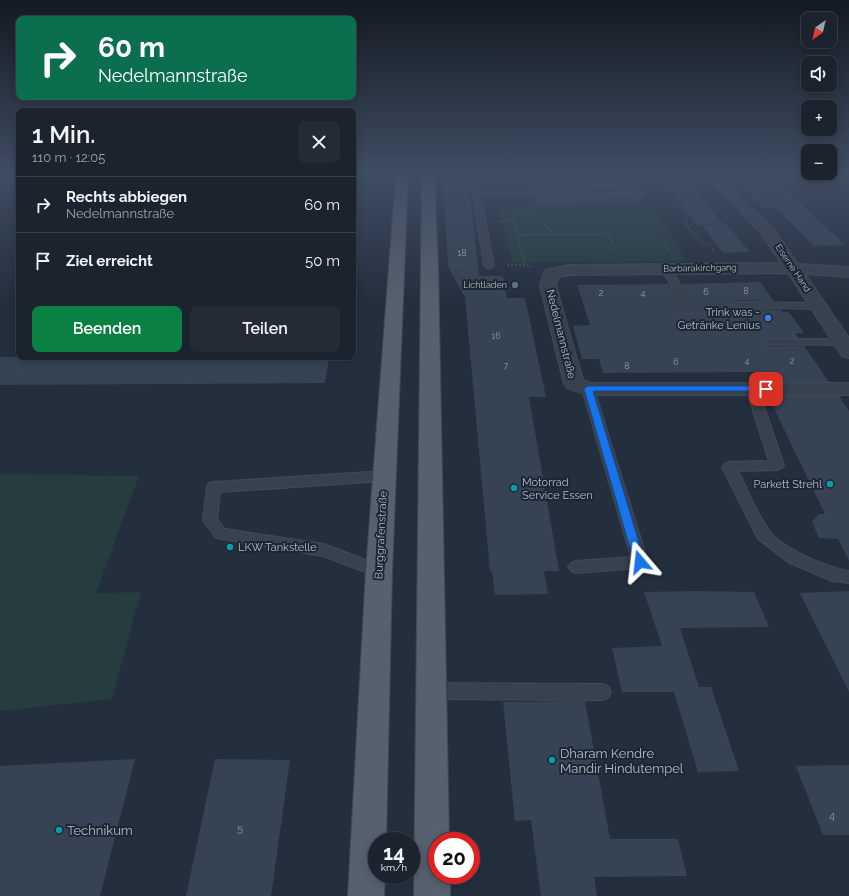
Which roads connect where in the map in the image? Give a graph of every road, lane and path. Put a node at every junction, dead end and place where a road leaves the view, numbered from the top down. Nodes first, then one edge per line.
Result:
1 (399, 217) edge
2 (429, 217) edge
3 (481, 217) edge
4 (513, 217) edge
5 (536, 217) edge
6 (686, 217) edge
7 (754, 217) edge
8 (514, 220) junction
9 (482, 222) junction
10 (554, 234) junction
11 (518, 235) junction
12 (662, 237) dead end
13 (623, 250) dead end
14 (525, 265) dead end
15 (489, 266) dead end
16 (727, 267) junction
17 (672, 268) junction
18 (795, 269) junction
19 (849, 272) edge
20 (551, 273) joint
21 (738, 306) dead end
22 (818, 306) junction
23 (690, 311) dead end
24 (768, 342) dead end
25 (846, 347) edge
26 (588, 389) junction
27 (752, 389) junction
28 (849, 389) edge
29 (384, 476) junction
30 (576, 567) dead end
31 (379, 571) junction
32 (849, 577) edge
33 (431, 691) junction
34 (602, 692) dead end
35 (366, 896) edge
36 (432, 896) edge

1 - 29 main road, Burggrafenstraße
2 - 33 main road
3 - 9 lane
4 - 8 path
5 - 10 path
6 - 16 path
7 - 18 street, Eiserne Hand
8 - 9 path
8 - 11 path
9 - 15 lane
10 - 11 path
10 - 13 path
11 - 14 path
12 - 17 path
16 - 17 street, Barbarakirchgang
16 - 18 street, Barbarakirchgang
17 - 20 street, Barbarakirchgang
17 - 23 lane
18 - 19 street, Barbarakirchgang
18 - 22 street, Eiserne Hand
20 - 26 street, Nedelmannstraße
21 - 22 lane
22 - 25 street, Eiserne Hand
24 - 25 lane
26 - 27 street, Nedelmannstraße
26 - 30 lane
27 - 28 street, Nedelmannstraße
27 - 32 lane
29 - 31 main road, Burggrafenstraße
29 - 31 lane
31 - 35 main road, Burggrafenstraße
33 - 34 lane
33 - 36 main road

